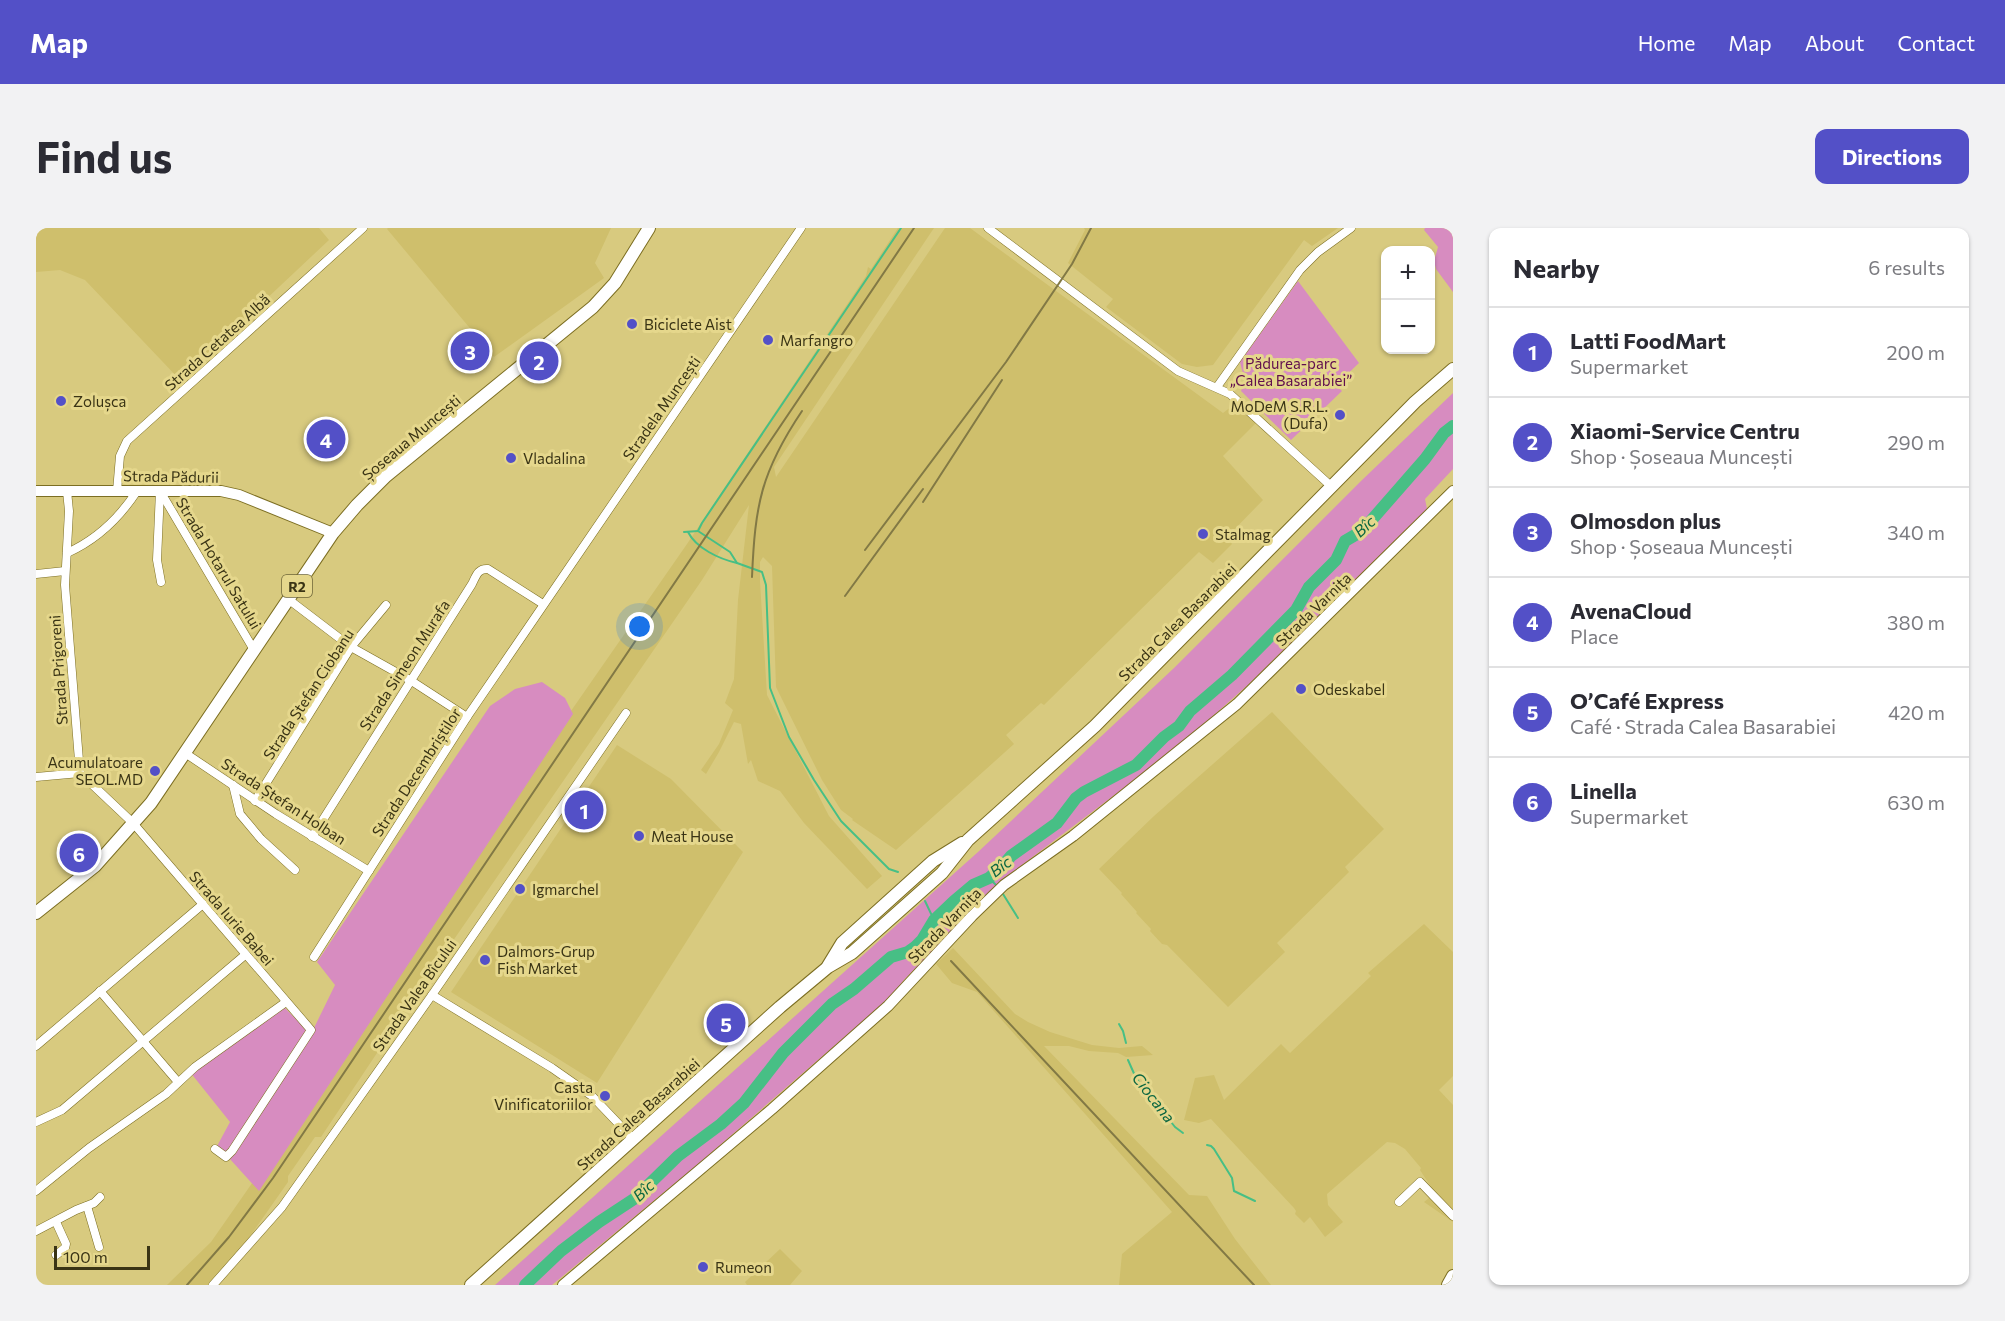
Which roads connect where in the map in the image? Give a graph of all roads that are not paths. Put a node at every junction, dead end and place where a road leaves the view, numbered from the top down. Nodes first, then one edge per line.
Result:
1 (363, 228) edge
2 (649, 228) edge
3 (801, 228) edge
4 (988, 228) edge
5 (1351, 228) edge
6 (1453, 369) edge
7 (1217, 387) junction
8 (1332, 487) junction
9 (137, 490) junction
10 (1453, 490) edge
11 (36, 491) edge
12 (67, 491) junction
13 (117, 491) junction
14 (160, 491) junction
15 (333, 533) junction
16 (67, 553) junction
17 (65, 571) junction
18 (36, 574) edge
19 (161, 582) dead end
20 (288, 599) junction
21 (543, 604) junction
22 (386, 605) dead end
23 (351, 647) junction
24 (254, 650) junction
25 (410, 680) junction
26 (626, 713) dead end
27 (467, 717) junction
28 (185, 753) junction
29 (80, 773) junction
30 (36, 777) edge
31 (233, 785) junction
32 (255, 801) junction
33 (133, 823) junction
34 (312, 837) junction
35 (968, 840) junction
36 (933, 861) junction
37 (295, 870) dead end
38 (369, 871) junction
39 (942, 873) junction
40 (203, 904) junction
41 (36, 913) edge
42 (863, 924) junction
43 (872, 935) junction
44 (245, 955) junction
45 (314, 957) dead end
46 (828, 967) junction
47 (100, 991) junction
48 (432, 995) junction
49 (286, 1002) junction
50 (144, 1042) junction
51 (36, 1046) edge
52 (178, 1082) junction
53 (36, 1122) edge
54 (633, 1139) junction
55 (215, 1149) dead end
56 (36, 1191) edge
57 (100, 1197) dead end
58 (1399, 1202) dead end
59 (87, 1206) junction
60 (1453, 1216) edge
61 (56, 1222) junction
62 (36, 1231) edge
63 (99, 1247) dead end
64 (56, 1255) dead end
65 (1453, 1276) edge
66 (213, 1285) edge
67 (471, 1285) edge
68 (563, 1285) edge
69 (1448, 1285) edge

1 - 13 street, Strada Cetatea Albă
2 - 15 main road, Șoseaua Muncești / R2
3 - 21 street, Stradela Muncești
4 - 7 street
5 - 7 street
6 - 8 main road, Strada Calea Basarabiei
7 - 8 street
8 - 35 main road, Strada Calea Basarabiei
9 - 13 street, Strada Pădurii
9 - 14 street, Strada Pădurii
9 - 16 street
10 - 68 street, Strada Varnița
11 - 12 street, Strada Pădurii
12 - 13 street, Strada Pădurii
12 - 16 street, Strada Prigoreni
14 - 15 street, Strada Pădurii
14 - 19 street
14 - 24 street, Strada Hotarul Satului
15 - 20 main road, Șoseaua Muncești / R2
16 - 17 street, Strada Prigoreni
17 - 18 street
17 - 29 street, Strada Prigoreni
20 - 23 street
20 - 24 main road, Șoseaua Muncești / R2
21 - 25 street, Strada Simeon Murafa
21 - 27 street, Strada Decembriștilor
22 - 23 street, Strada Ștefan Ciobanu
23 - 25 street
23 - 32 street, Strada Ștefan Ciobanu
24 - 28 main road, Șoseaua Muncești / R2
25 - 27 street
25 - 34 street, Strada Simeon Murafa
26 - 48 street, Strada Valea Bîcului
27 - 38 street, Strada Decembriștilor
28 - 31 street, Strada Ștefan Holban
28 - 33 main road, Șoseaua Muncești / R2
29 - 30 street
29 - 33 street
31 - 32 street, Strada Ștefan Holban
31 - 37 street
32 - 34 street, Strada Ștefan Holban
33 - 40 street, Strada Iurie Babei
33 - 41 main road, Șoseaua Muncești / R2
34 - 38 street, Strada Ștefan Holban
35 - 36 main road, Strada Calea Basarabiei
35 - 39 main road, Strada Calea Basarabiei
36 - 39 main road
36 - 42 main road, Strada Calea Basarabiei
38 - 45 street, Strada Decembriștilor
39 - 43 main road, Strada Calea Basarabiei
40 - 44 street, Strada Iurie Babei
40 - 47 street
42 - 43 main road
42 - 46 main road, Strada Calea Basarabiei
43 - 46 main road, Strada Calea Basarabiei
44 - 49 street, Strada Iurie Babei
44 - 50 street
46 - 54 main road, Strada Calea Basarabiei
47 - 50 street
47 - 51 street
48 - 54 street
48 - 66 street, Strada Valea Bîcului
49 - 52 street
49 - 55 street, Strada Iurie Babei
50 - 52 street
50 - 53 street
52 - 56 street
54 - 67 main road, Strada Calea Basarabiei
57 - 59 street
58 - 60 street
59 - 61 street
59 - 63 street
61 - 62 street
61 - 64 street
65 - 69 main road

